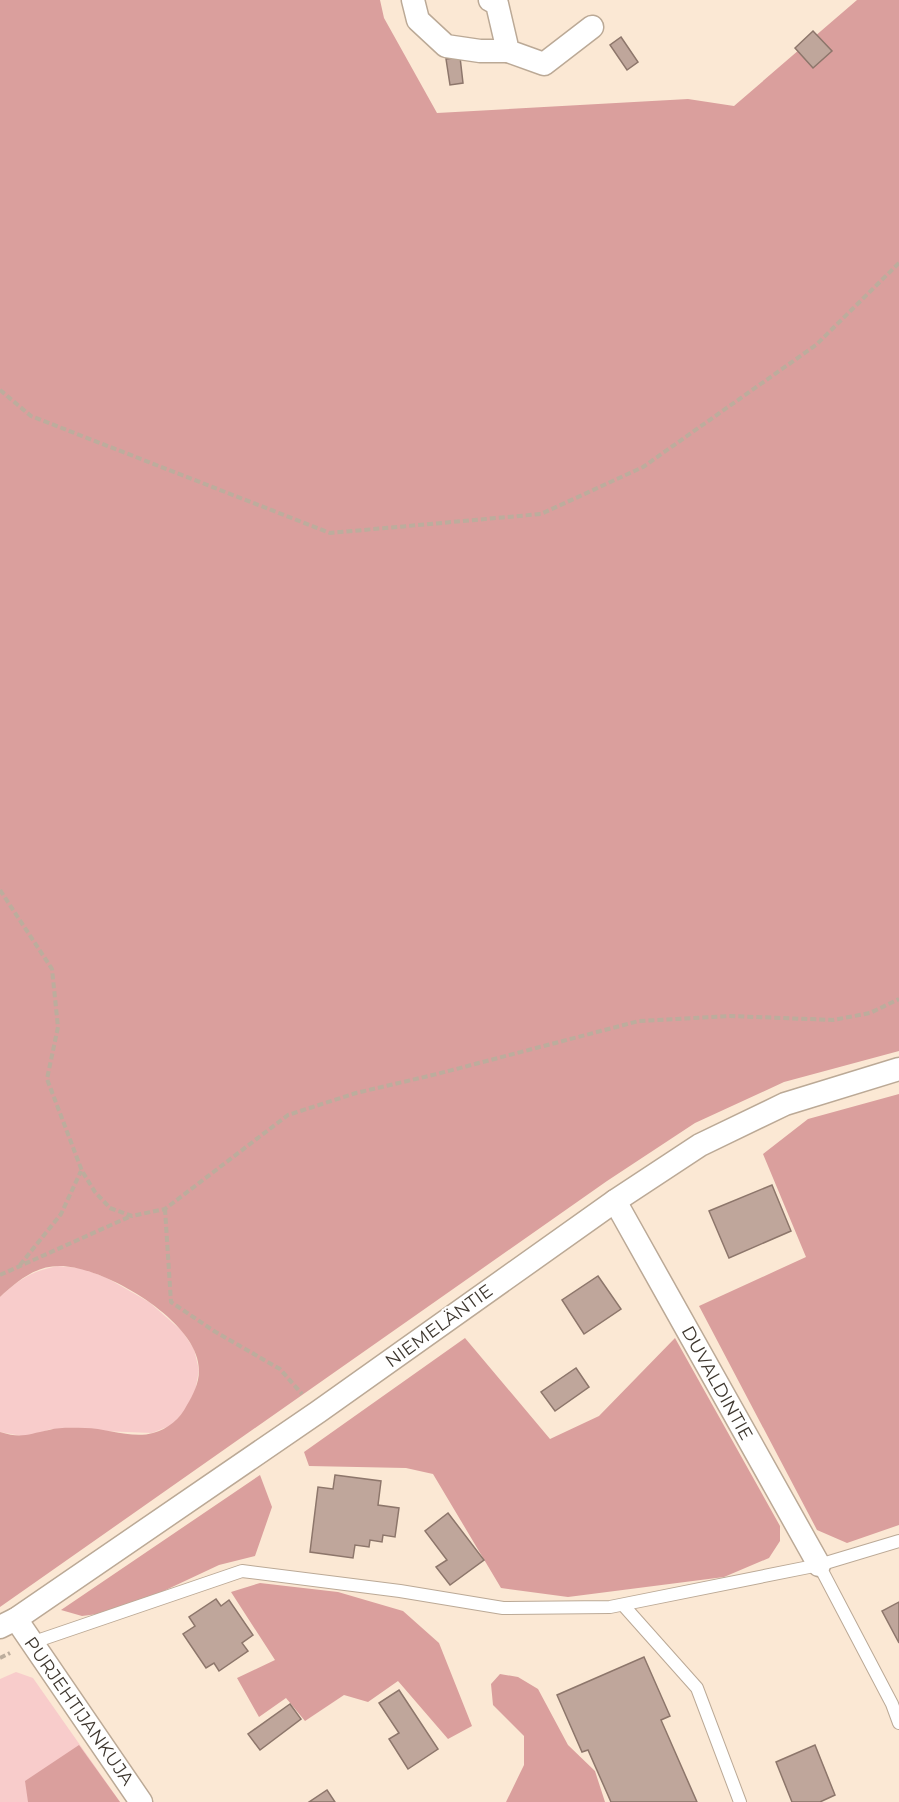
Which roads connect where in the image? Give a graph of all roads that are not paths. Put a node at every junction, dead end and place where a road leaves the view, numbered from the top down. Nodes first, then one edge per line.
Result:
1 (413, 0) edge
2 (490, 0) edge
3 (592, 27) dead end
4 (508, 51) junction
5 (899, 1069) edge
6 (615, 1201) junction
7 (899, 1541) edge
8 (819, 1565) junction
9 (624, 1606) junction
10 (8, 1623) edge
11 (32, 1643) junction
12 (899, 1723) edge
13 (141, 1802) edge
14 (740, 1802) edge

1 - 4 street
2 - 4 street
3 - 4 street
5 - 6 street, NIEMELÄNTIE
6 - 8 street, DUVALDINTIE
6 - 10 street, NIEMELÄNTIE
7 - 8 lane
8 - 9 lane
8 - 12 lane
9 - 11 lane
9 - 14 lane
10 - 11 street, PURJEHTIJANKUJA
11 - 13 street, PURJEHTIJANKUJA

